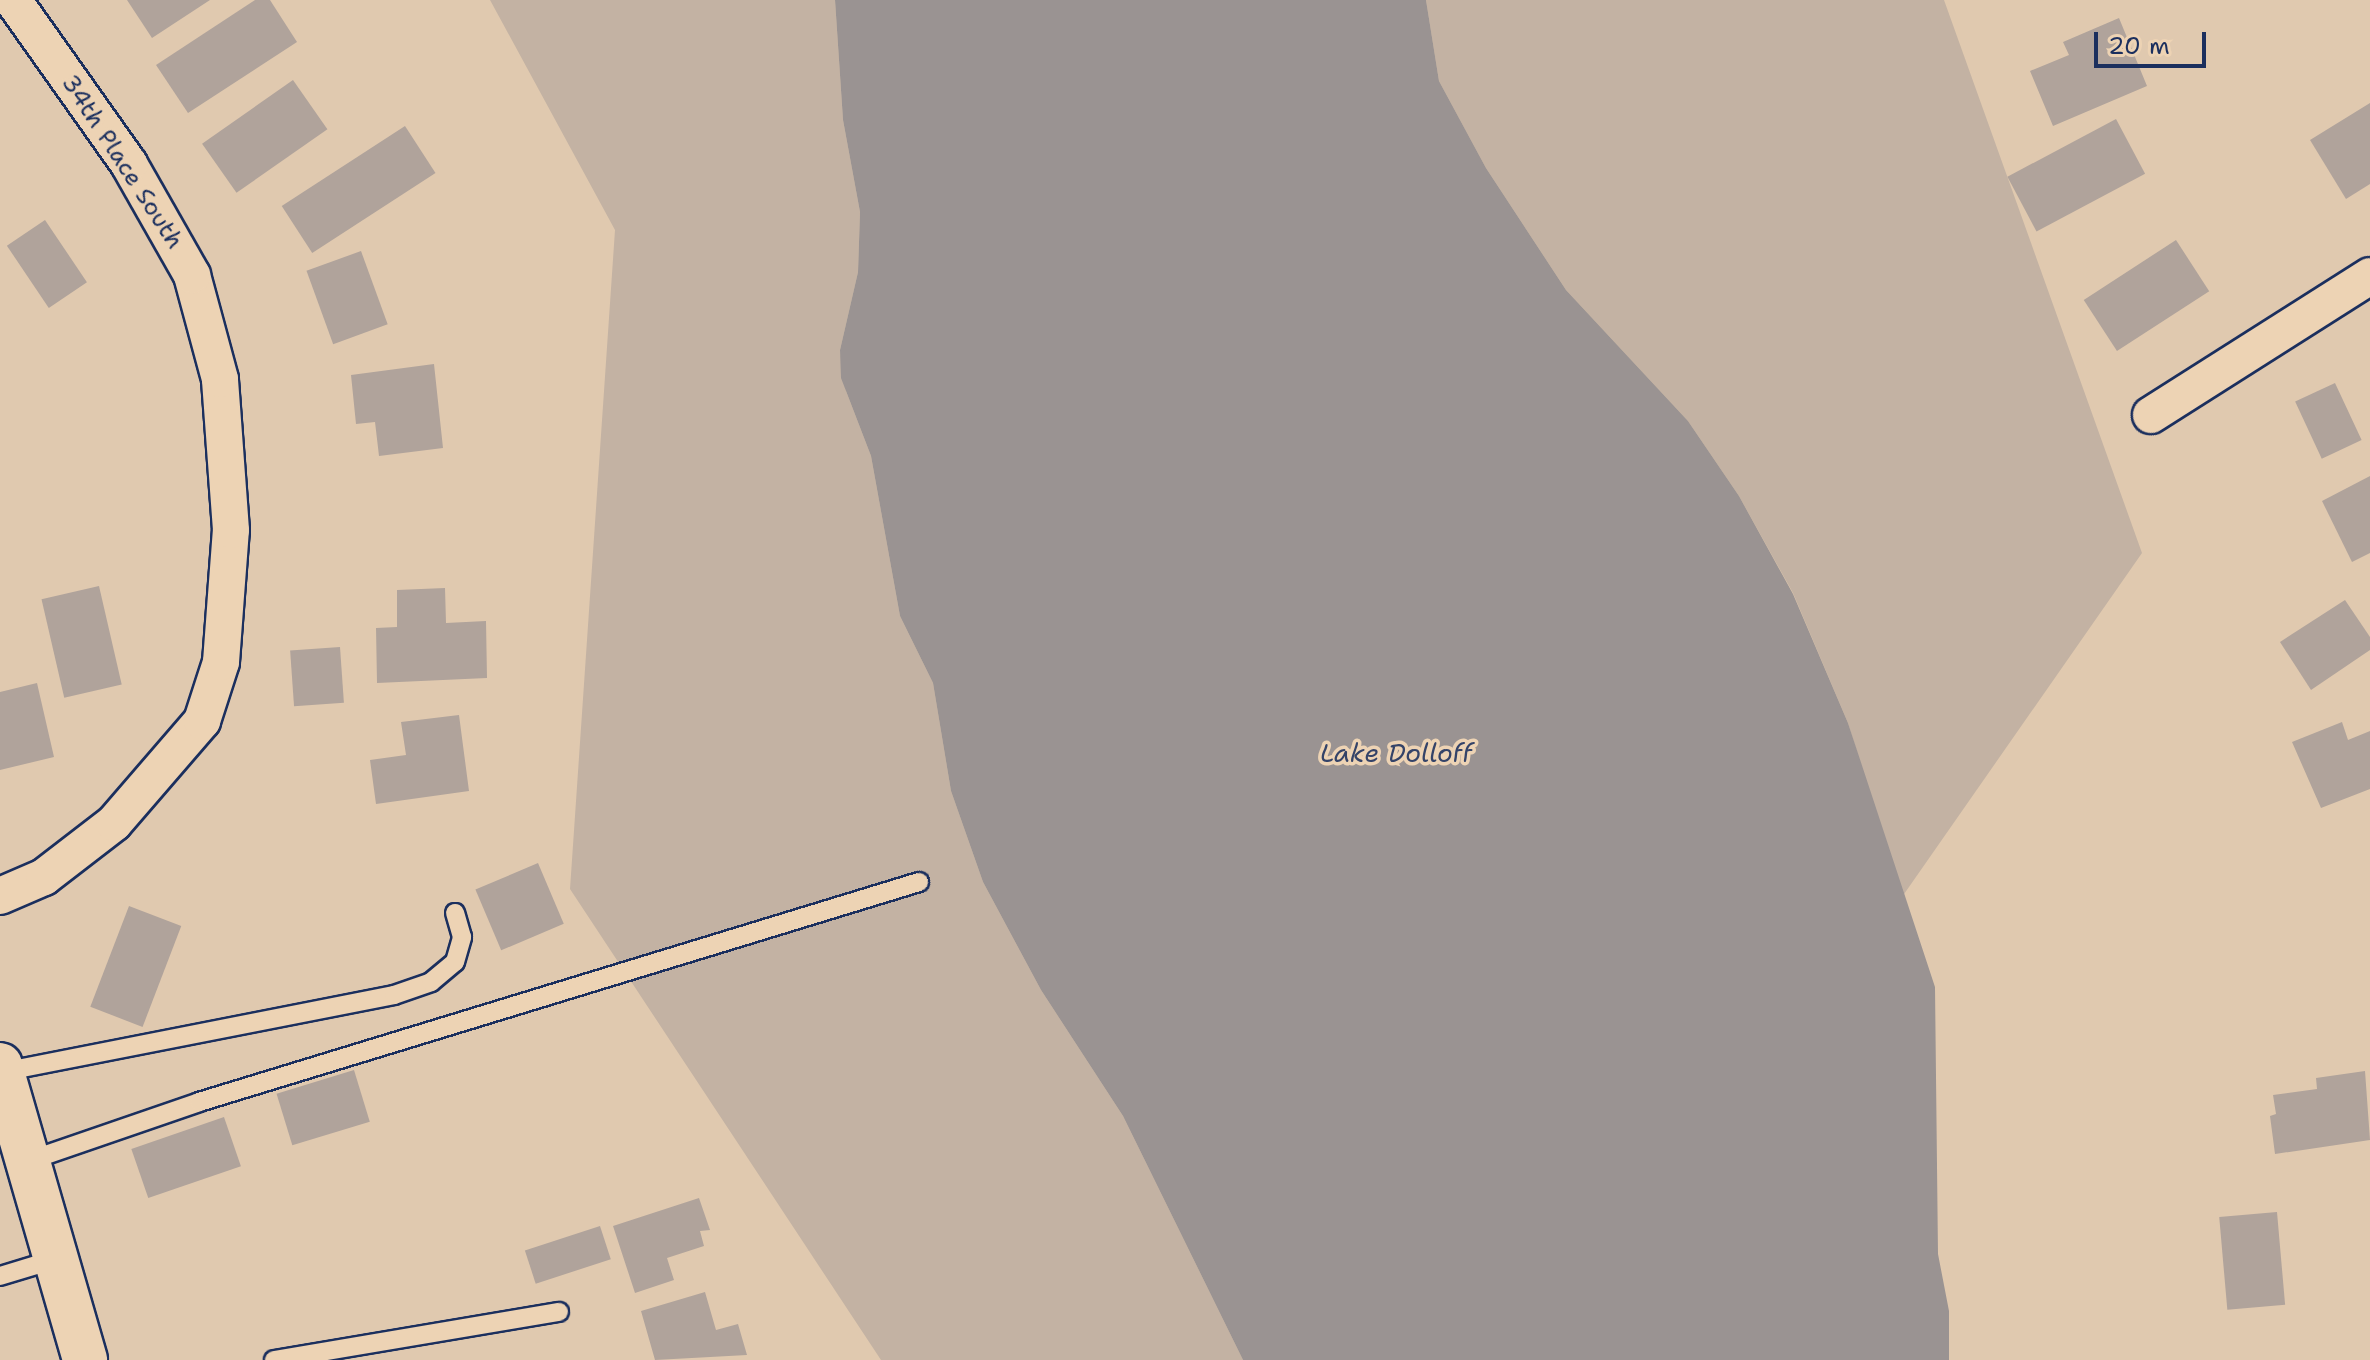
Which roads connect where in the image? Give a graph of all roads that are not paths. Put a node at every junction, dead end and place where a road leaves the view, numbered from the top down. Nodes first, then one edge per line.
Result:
1 (13, 0) edge
2 (2370, 276) edge
3 (2151, 415) dead end
4 (919, 882) dead end
5 (0, 896) edge
6 (455, 913) dead end
7 (1, 1068) edge
8 (28, 1161) junction
9 (56, 1259) junction
10 (0, 1276) edge
11 (559, 1312) dead end
12 (85, 1360) edge
13 (274, 1360) edge

1 - 5 street, 34th Place South
2 - 3 street
4 - 8 lane
6 - 7 lane
7 - 8 main road
8 - 9 main road
9 - 10 lane
9 - 12 main road
11 - 13 lane

